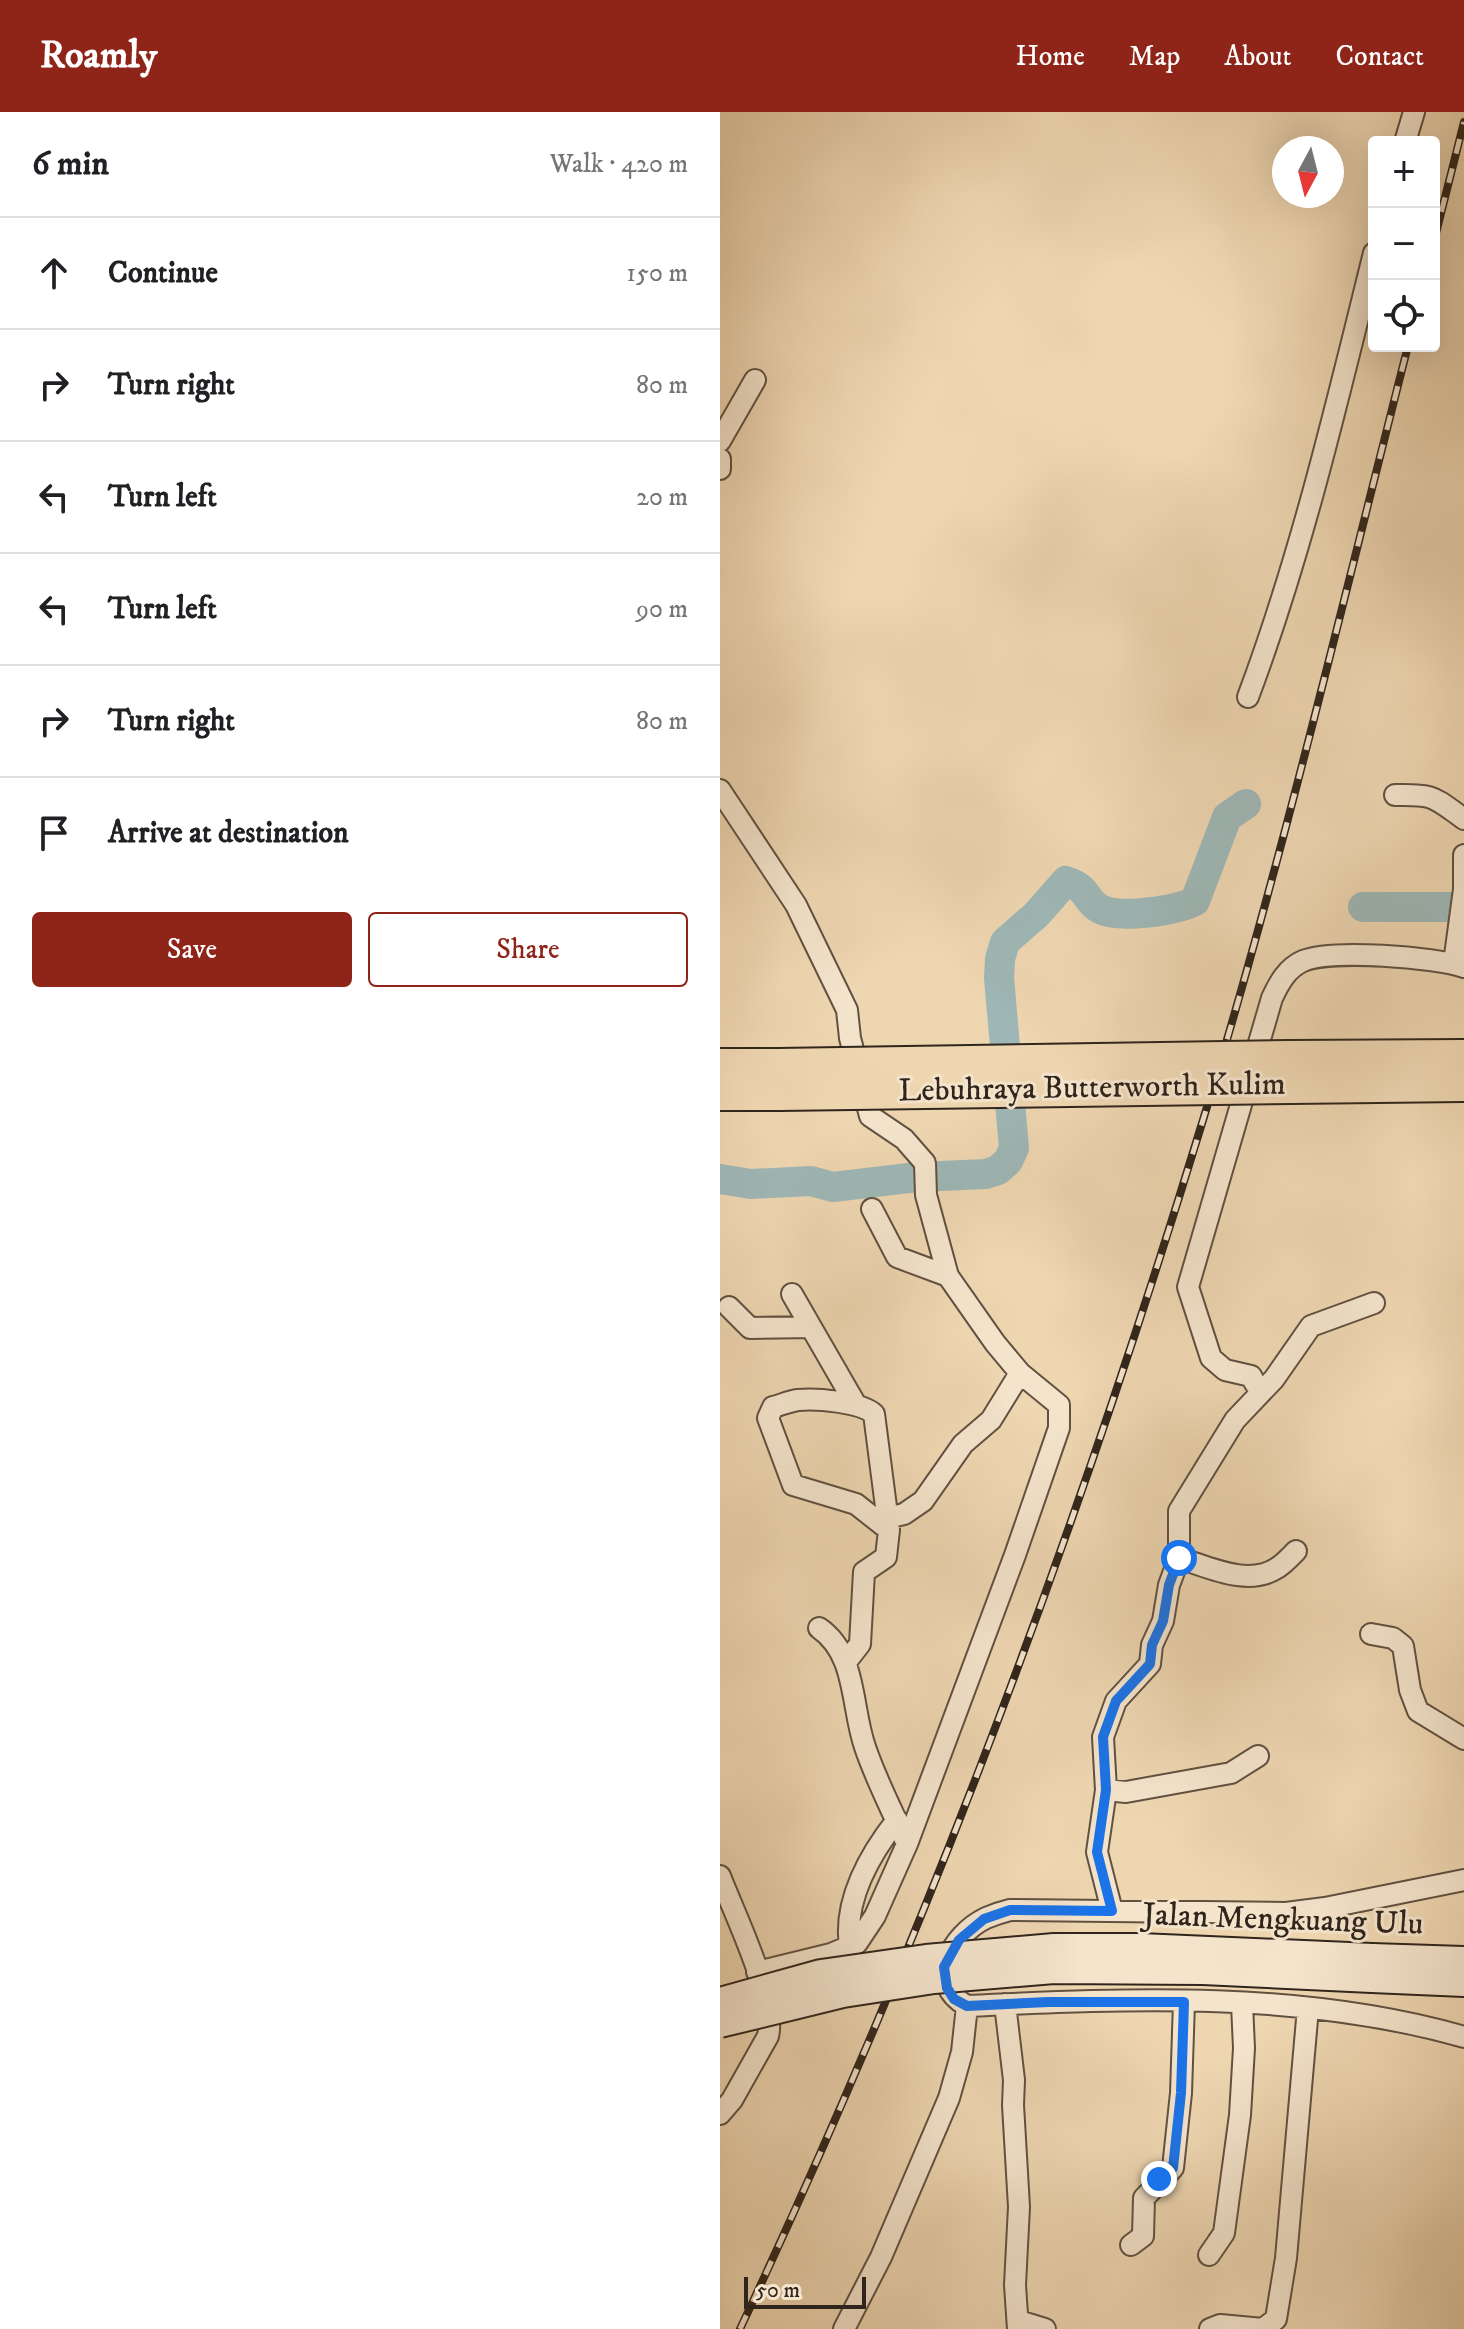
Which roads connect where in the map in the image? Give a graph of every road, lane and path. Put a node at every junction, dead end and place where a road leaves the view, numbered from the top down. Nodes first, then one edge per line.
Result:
1 (1414, 112) edge
2 (1407, 136) edge
3 (1368, 277) edge
4 (755, 380) dead end
5 (720, 441) edge
6 (720, 459) edge
7 (720, 469) edge
8 (1248, 697) dead end
9 (1395, 795) dead end
10 (723, 801) edge
11 (1464, 819) edge
12 (1464, 855) edge
13 (1464, 889) edge
14 (1459, 965) edge
15 (1464, 1058) edge
16 (720, 1067) edge
17 (1290, 1072) junction
18 (778, 1079) junction
19 (1464, 1083) edge
20 (720, 1092) edge
21 (872, 1209) dead end
22 (948, 1276) junction
23 (792, 1294) dead end
24 (1374, 1303) dead end
25 (729, 1307) dead end
26 (811, 1327) junction
27 (1020, 1373) junction
28 (1260, 1392) junction
29 (856, 1405) junction
30 (888, 1524) junction
31 (1296, 1551) dead end
32 (1179, 1558) junction
33 (819, 1628) dead end
34 (1371, 1634) dead end
35 (846, 1662) junction
36 (1464, 1739) edge
37 (1258, 1756) dead end
38 (1106, 1790) junction
39 (897, 1820) junction
40 (907, 1844) junction
41 (720, 1876) edge
42 (1464, 1880) edge
43 (1112, 1911) junction
44 (850, 1946) junction
45 (1464, 1961) edge
46 (1372, 1968) junction
47 (757, 1972) junction
48 (1464, 1982) edge
49 (720, 2002) edge
50 (1184, 2002) junction
51 (1005, 2004) junction
52 (1242, 2004) junction
53 (967, 2006) junction
54 (1308, 2008) junction
55 (720, 2023) edge
56 (1464, 2037) edge
57 (720, 2114) edge
58 (1131, 2245) dead end
59 (1209, 2255) dead end
60 (1018, 2325) edge
61 (844, 2329) edge
62 (1045, 2329) edge
63 (1210, 2329) edge

1 - 2 street
3 - 8 street
4 - 5 street
6 - 7 street
9 - 11 street
10 - 22 street
12 - 13 street
13 - 14 street
14 - 28 street
15 - 17 highway, Lebuhraya Butterworth Kulim
16 - 18 highway, Lebuhraya Butterworth Kulim
17 - 18 highway, Lebuhraya Butterworth Kulim, bridge
17 - 19 highway, Lebuhraya Butterworth Kulim
18 - 20 highway, Lebuhraya Butterworth Kulim
21 - 22 street
22 - 27 street
23 - 26 street
24 - 28 street
25 - 26 street
26 - 29 street
27 - 30 street
27 - 40 street
28 - 32 street
29 - 30 street
29 - 30 street
30 - 35 street
31 - 32 street
32 - 38 street
33 - 35 street
34 - 36 street
35 - 39 street
37 - 38 street
38 - 43 street
39 - 40 street
39 - 44 street
40 - 44 street
41 - 47 street
42 - 43 street
43 - 53 street
44 - 47 street
45 - 46 main road, Jalan Mengkuang Ulu
46 - 48 main road, Jalan Mengkuang Ulu
46 - 49 main road, Jalan Mengkuang Ulu, bridge
46 - 55 main road, Jalan Mengkuang Ulu, bridge
47 - 57 street
50 - 51 street
50 - 52 street
50 - 58 street
51 - 53 street
51 - 60 street
52 - 54 street
52 - 59 street
53 - 61 street
54 - 56 street
54 - 63 street
60 - 62 street

